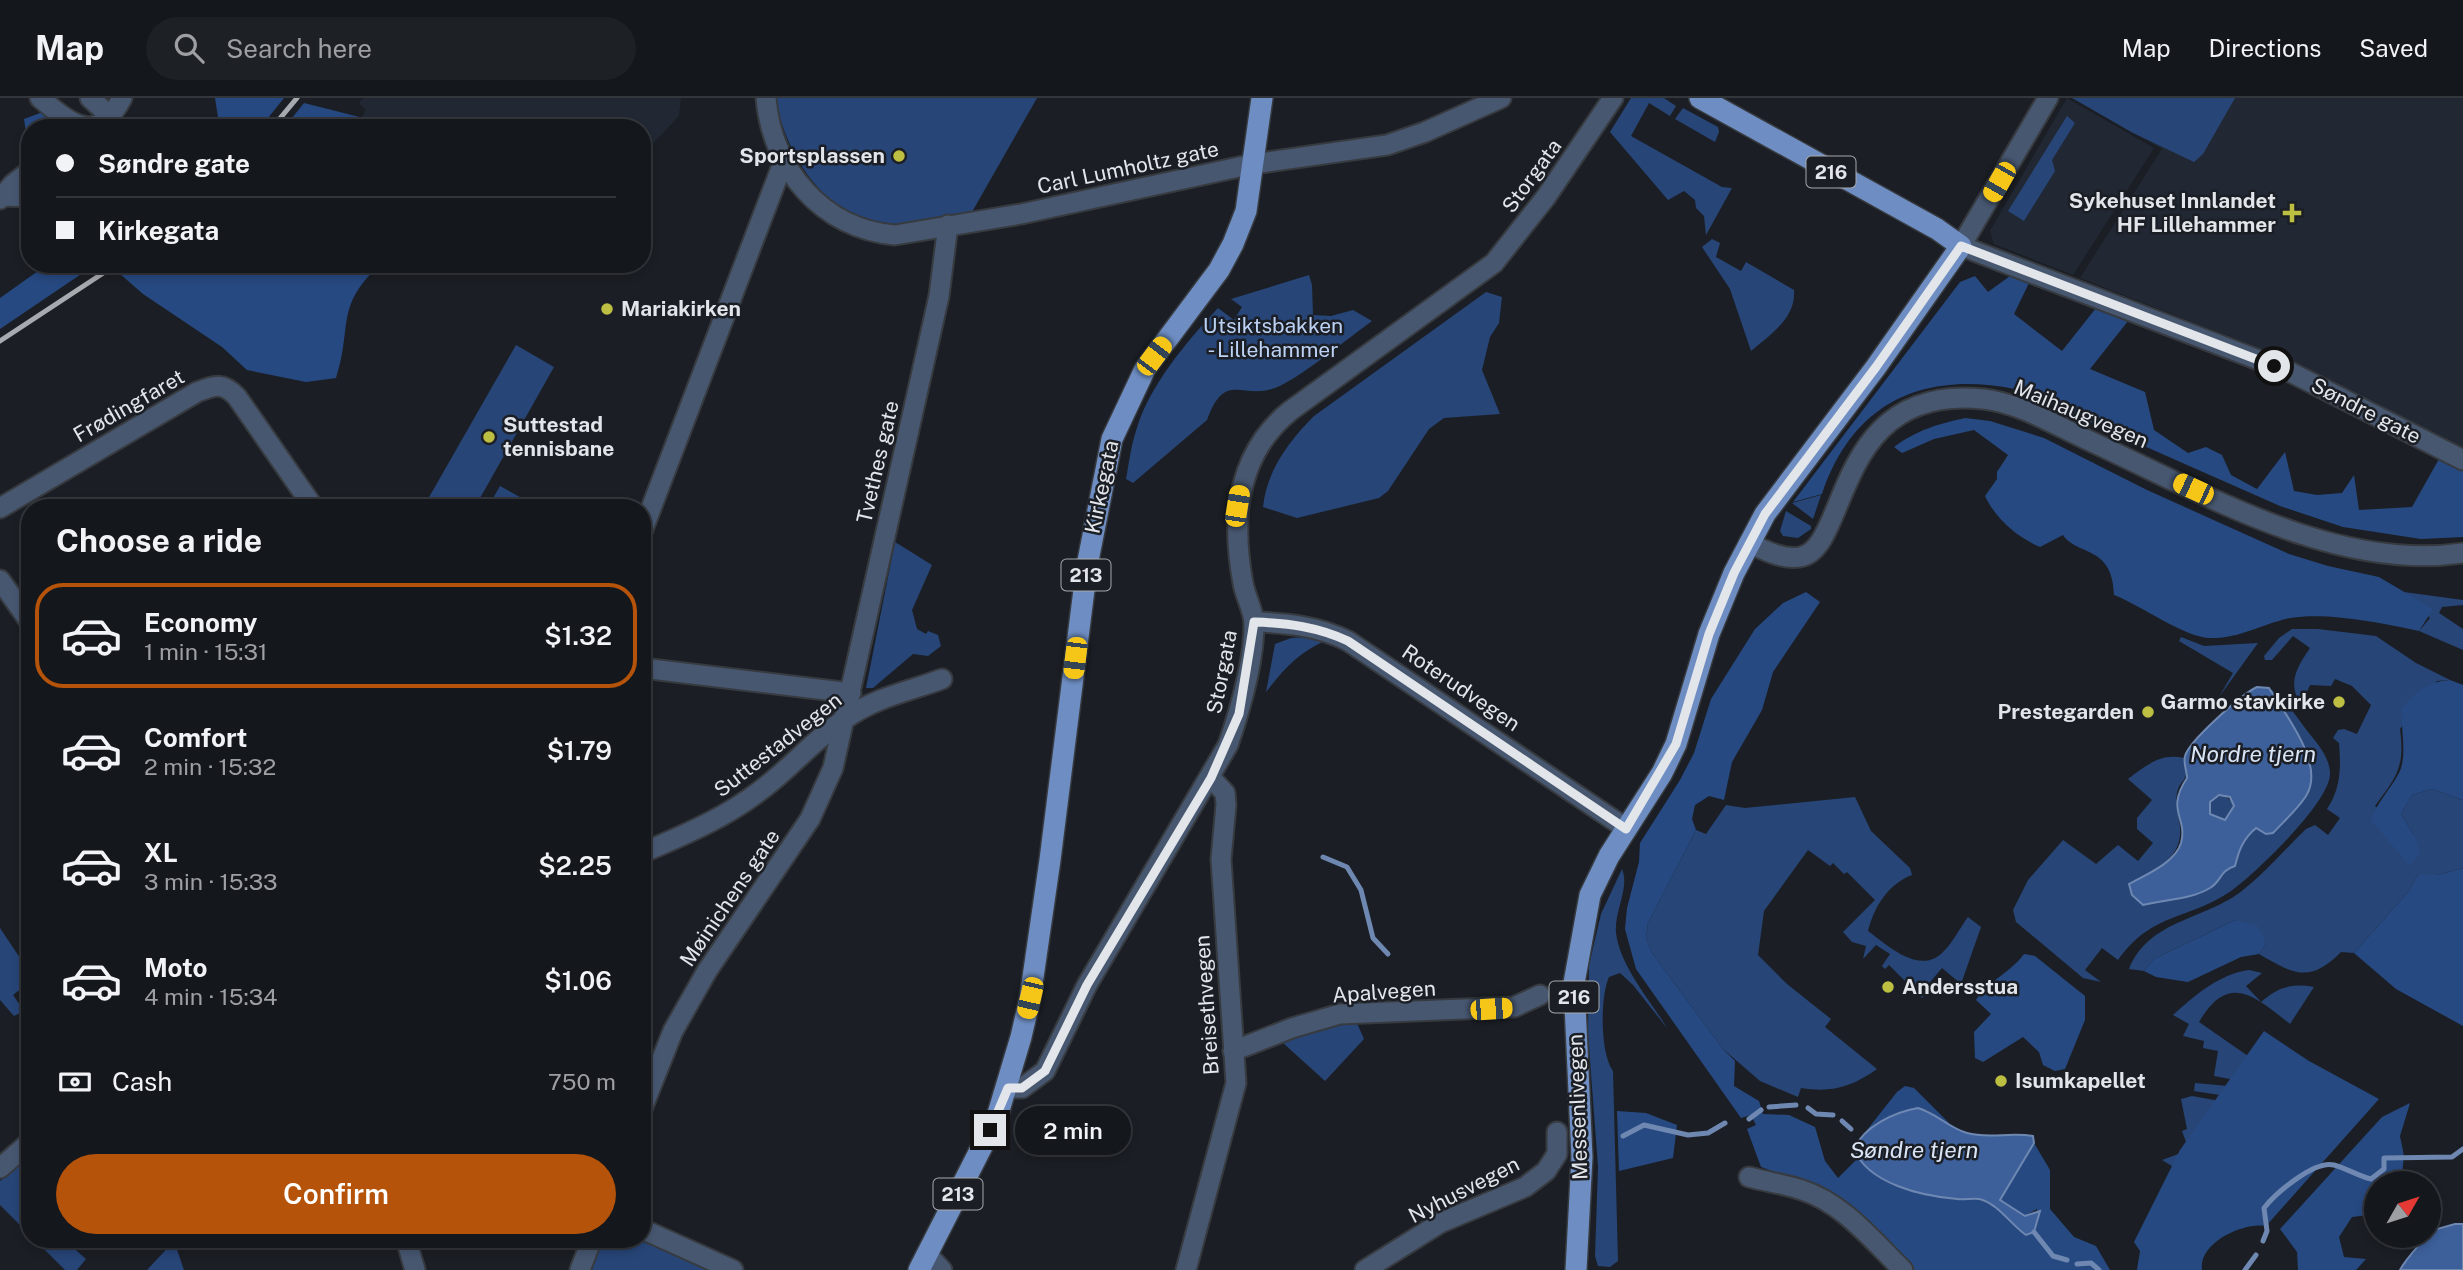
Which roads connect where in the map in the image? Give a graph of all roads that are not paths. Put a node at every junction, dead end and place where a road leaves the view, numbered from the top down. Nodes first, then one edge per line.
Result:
1 (40, 98) edge
2 (90, 98) edge
3 (122, 98) edge
4 (766, 98) edge
5 (1262, 98) edge
6 (1501, 98) edge
7 (1614, 98) edge
8 (1700, 98) edge
9 (2048, 98) edge
10 (1461, 107) edge
11 (110, 116) junction
12 (68, 119) edge
13 (107, 119) edge
14 (783, 163) junction
15 (1253, 164) junction
16 (21, 176) edge
17 (2, 197) edge
18 (21, 197) edge
19 (948, 225) junction
20 (1961, 246) junction
21 (2463, 460) edge
22 (308, 499) edge
23 (0, 508) edge
24 (651, 508) edge
25 (1749, 543) junction
26 (2463, 553) edge
27 (0, 580) edge
28 (7, 606) edge
29 (1254, 622) junction
30 (651, 670) edge
31 (942, 679) dead end
32 (848, 707) junction
33 (1211, 778) junction
34 (1626, 829) junction
35 (651, 849) edge
36 (1540, 995) dead end
37 (1233, 1051) junction
38 (651, 1086) edge
39 (1008, 1088) junction
40 (1557, 1132) dead end
41 (21, 1150) edge
42 (0, 1168) edge
43 (1749, 1177) dead end
44 (651, 1233) edge
45 (409, 1248) edge
46 (589, 1248) edge
47 (923, 1262) edge
48 (415, 1270) edge
49 (580, 1270) edge
50 (733, 1270) edge
51 (942, 1270) edge
52 (1186, 1270) edge
53 (1365, 1270) edge
54 (1576, 1270) edge
55 (1903, 1270) edge

1 - 12 street
2 - 11 street
3 - 11 street
4 - 14 street
5 - 15 main road, Kirkegata / 213
6 - 10 street, Carl Lumholtz gate
7 - 29 street, Storgata
8 - 20 main road, Søndre gate / 216
9 - 20 street
10 - 15 street, Carl Lumholtz gate
11 - 13 street
14 - 19 street, Carl Lumholtz gate
14 - 24 street
15 - 19 street, Carl Lumholtz gate
15 - 39 main road, Kirkegata / 213
16 - 17 street
17 - 18 street
19 - 32 street, Tvethes gate
20 - 21 street, Søndre gate
20 - 25 main road, 216
22 - 23 street, Frødingfaret
25 - 26 street, Maihaugvegen
25 - 34 main road, 216
27 - 28 street
29 - 33 street, Storgata
29 - 34 street, Roterudvegen
30 - 32 street
31 - 32 street, Suttestadvegen
32 - 35 street, Suttestadvegen
32 - 38 street, Møinichens gate
33 - 37 street, Breisethvegen
33 - 39 street, Storgata
34 - 54 main road, Messenlivegen / 216
36 - 37 street, Apalvegen
37 - 52 street, Breisethvegen
39 - 47 main road, Kirkegata / 213
40 - 53 street, Nyhusvegen
41 - 42 street
43 - 55 street
44 - 50 street
45 - 48 street
46 - 49 street
47 - 51 street

